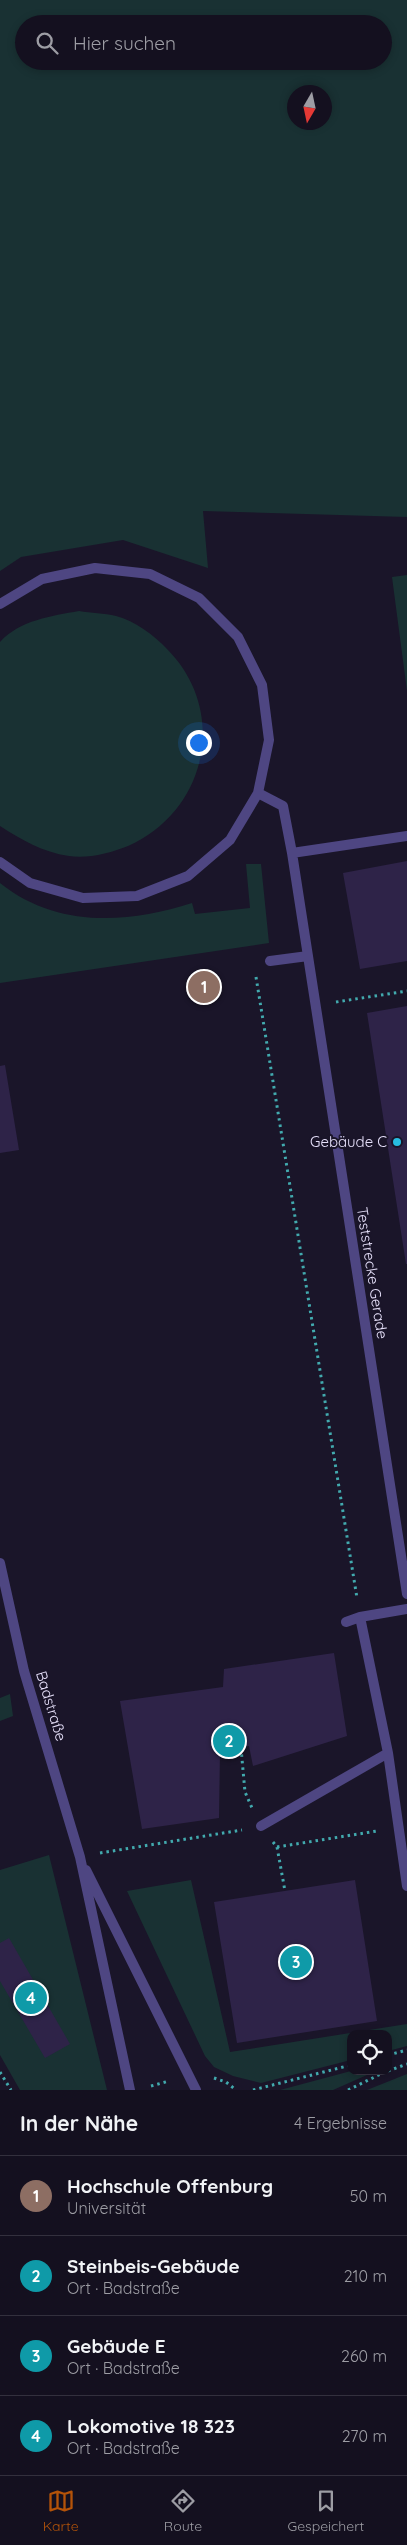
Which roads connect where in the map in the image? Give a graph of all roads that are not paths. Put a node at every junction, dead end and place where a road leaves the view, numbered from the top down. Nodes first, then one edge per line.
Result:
1 (0, 604) edge
2 (258, 793) junction
3 (407, 836) edge
4 (292, 853) junction
5 (0, 862) edge
6 (308, 956) junction
7 (270, 961) dead end
8 (0, 1563) edge
9 (407, 1594) edge
10 (407, 1609) edge
11 (360, 1617) junction
12 (346, 1622) dead end
13 (388, 1753) junction
14 (261, 1826) road end
15 (80, 1857) junction
16 (407, 1886) edge
17 (130, 2090) edge
18 (196, 2090) edge

1 - 2 street
2 - 4 street, Teststrecke Gerade
2 - 5 street
3 - 4 street
4 - 6 street, Teststrecke Gerade
6 - 7 street
6 - 9 street, Teststrecke Gerade
8 - 15 street, Badstraße
10 - 11 street
11 - 12 street
11 - 13 street
13 - 14 street
13 - 16 street
15 - 17 street, Badstraße
15 - 18 street, Badstraße

